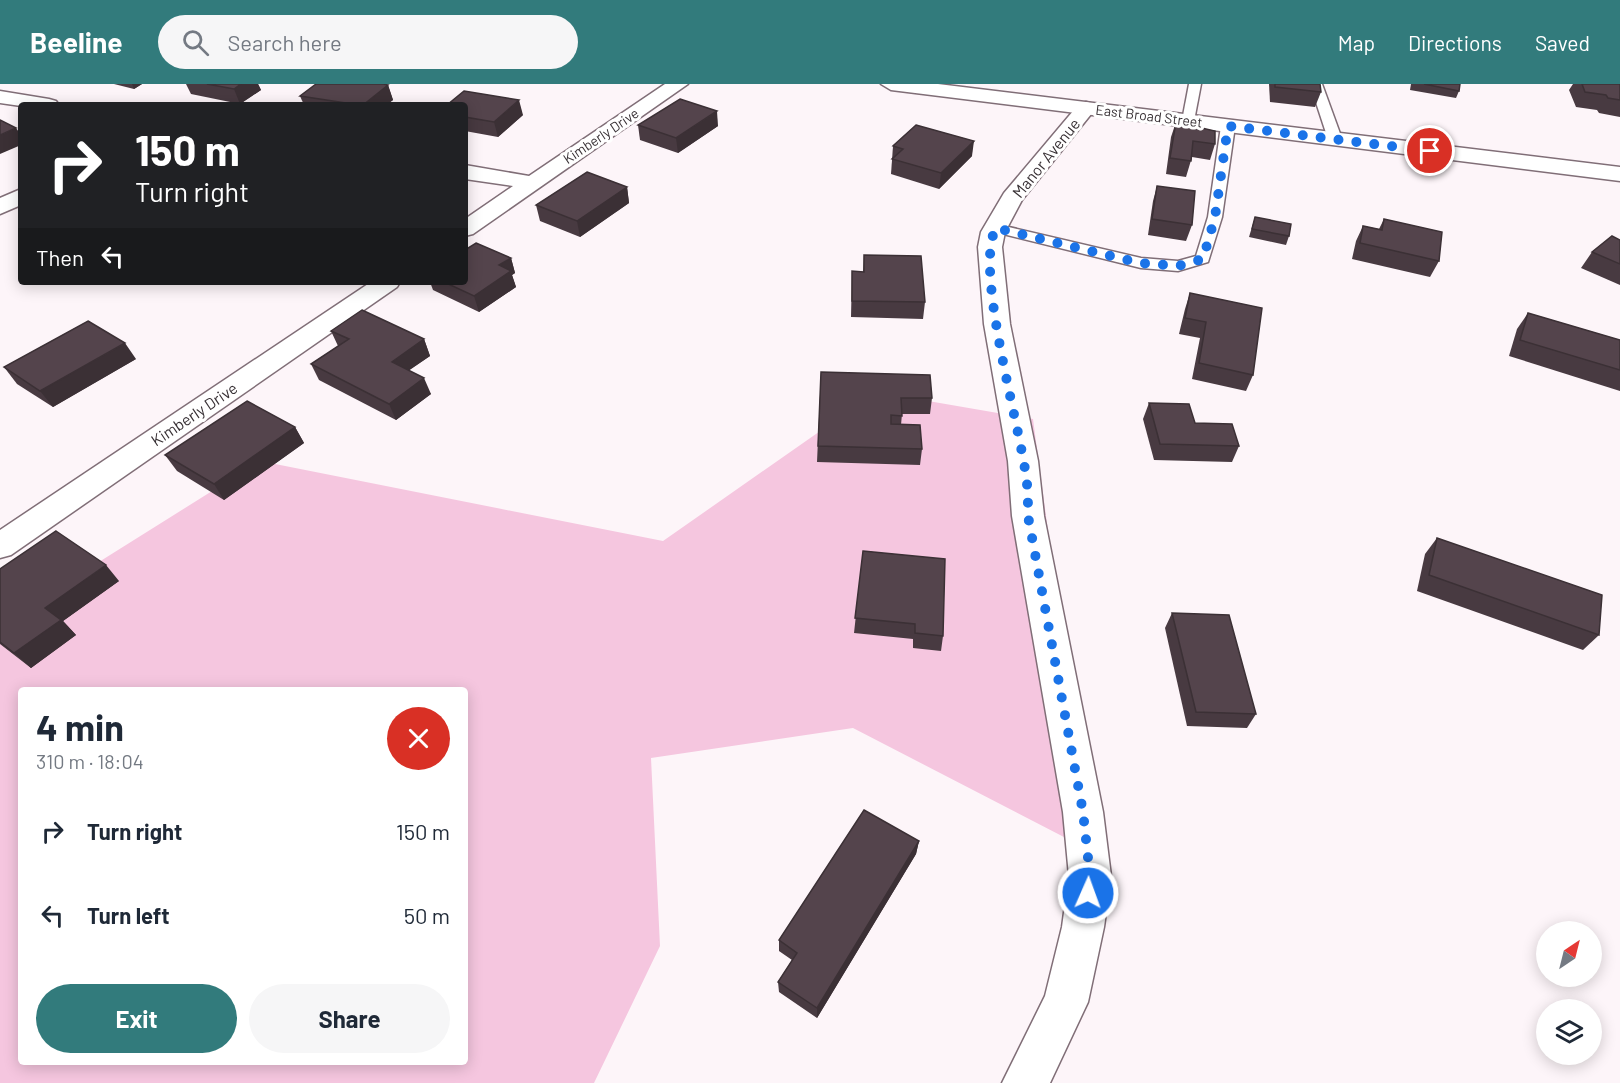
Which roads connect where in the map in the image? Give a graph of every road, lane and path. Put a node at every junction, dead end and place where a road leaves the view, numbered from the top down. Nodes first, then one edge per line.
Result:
1 (678, 84) edge
2 (891, 84) edge
3 (1316, 84) edge
4 (1197, 86) edge
5 (0, 97) edge
6 (31, 102) edge
7 (1086, 108) junction
8 (1188, 121) junction
9 (1228, 126) junction
10 (1335, 139) junction
11 (468, 172) edge
12 (1620, 174) edge
13 (533, 183) junction
14 (18, 198) edge
15 (0, 207) edge
16 (468, 227) edge
17 (996, 228) junction
18 (384, 285) edge
19 (0, 546) edge
20 (1025, 1083) edge

1 - 13 street, Kimberly Drive
2 - 7 street, East Broad Street
3 - 10 lane
4 - 8 lane
5 - 6 street
7 - 8 street, East Broad Street
7 - 17 street, Manor Avenue
8 - 9 street, East Broad Street
9 - 10 street, East Broad Street
9 - 17 lane
10 - 12 street, East Broad Street
11 - 13 street
13 - 16 street, Kimberly Drive
14 - 15 street
17 - 20 street, Manor Avenue
18 - 19 street, Kimberly Drive

